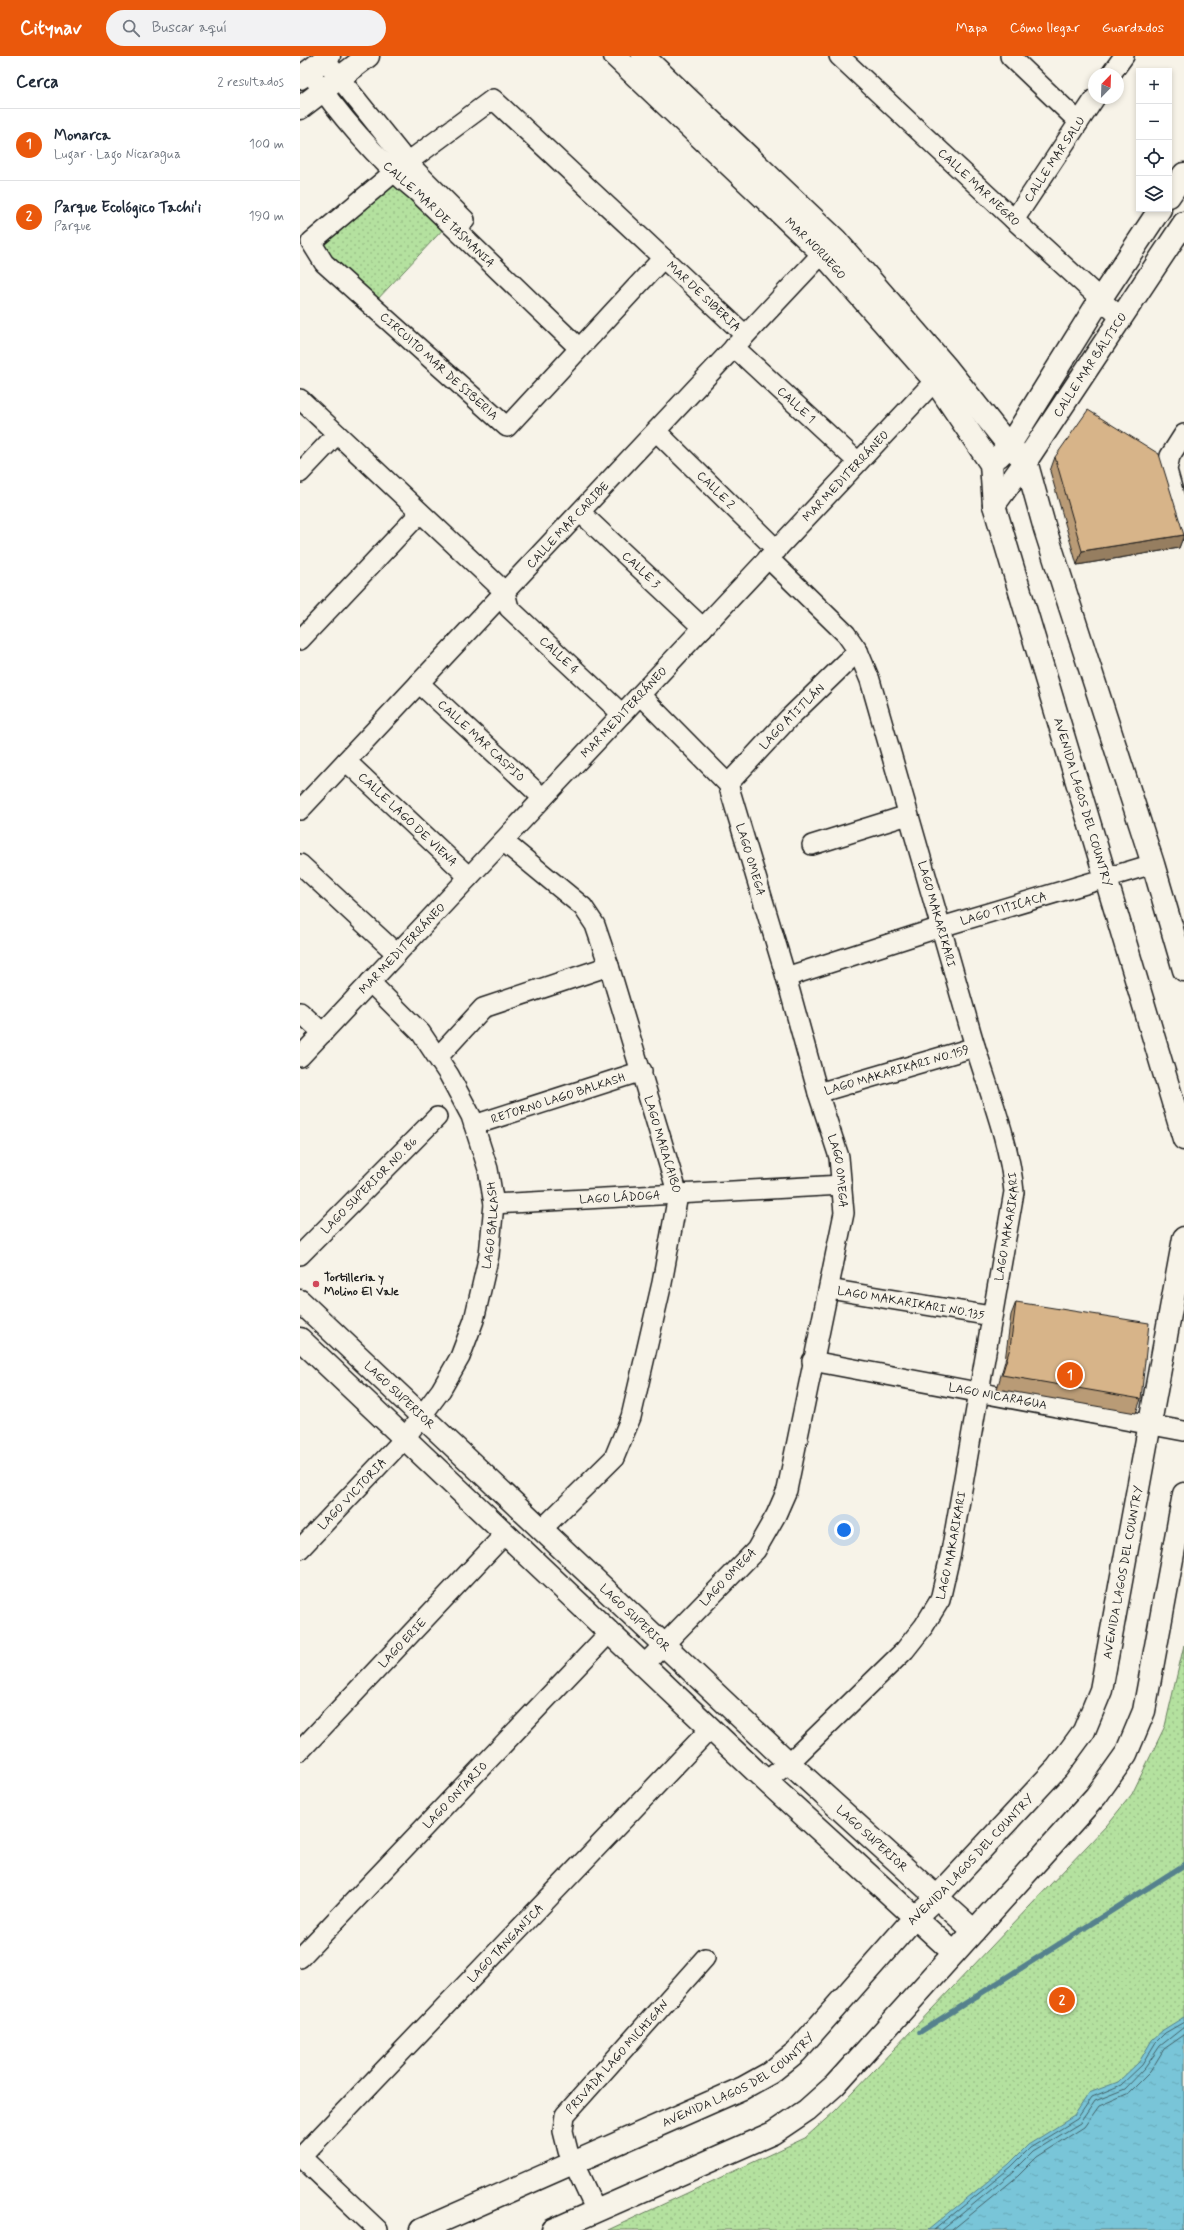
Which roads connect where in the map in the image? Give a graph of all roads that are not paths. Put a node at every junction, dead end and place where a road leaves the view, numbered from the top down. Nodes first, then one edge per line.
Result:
1 (368, 56) edge
2 (615, 56) edge
3 (643, 56) edge
4 (839, 56) edge
5 (1010, 56) edge
6 (1124, 56) edge
7 (316, 66) edge
8 (1116, 68) edge
9 (330, 84) junction
10 (1091, 104) edge
11 (300, 108) edge
12 (1079, 122) junction
13 (400, 168) junction
14 (1184, 174) edge
15 (1172, 192) edge
16 (1158, 212) edge
17 (1014, 220) junction
18 (1184, 223) edge
19 (306, 242) edge
20 (828, 246) junction
21 (663, 258) junction
22 (1101, 298) junction
23 (1120, 317) junction
24 (740, 341) junction
25 (582, 344) junction
26 (941, 374) junction
27 (300, 400) edge
28 (656, 431) junction
29 (337, 434) junction
30 (1184, 434) edge
31 (1008, 446) junction
32 (1026, 461) junction
33 (858, 462) junction
34 (991, 464) junction
35 (1167, 470) junction
36 (300, 473) edge
37 (1184, 481) edge
38 (994, 505) junction
39 (580, 512) junction
40 (420, 513) junction
41 (1184, 530) edge
42 (772, 554) junction
43 (505, 592) junction
44 (703, 628) junction
45 (300, 640) edge
46 (858, 651) junction
47 (419, 683) junction
48 (640, 695) junction
49 (622, 714) junction
50 (346, 761) junction
51 (728, 784) junction
52 (543, 798) junction
53 (300, 810) edge
54 (908, 815) junction
55 (503, 840) junction
56 (812, 846) dead end
57 (300, 864) edge
58 (1153, 864) junction
59 (469, 877) junction
60 (1107, 877) junction
61 (941, 927) junction
62 (1179, 935) edge
63 (397, 954) junction
64 (610, 966) junction
65 (1184, 970) edge
66 (786, 976) junction
67 (370, 982) junction
68 (300, 1012) edge
69 (323, 1033) junction
70 (975, 1047) junction
71 (300, 1057) edge
72 (438, 1057) junction
73 (642, 1071) junction
74 (818, 1093) junction
75 (437, 1117) dead end
76 (474, 1125) junction
77 (1184, 1139) edge
78 (842, 1185) junction
79 (678, 1195) junction
80 (494, 1204) junction
81 (1184, 1238) edge
82 (300, 1254) edge
83 (830, 1289) junction
84 (300, 1301) edge
85 (991, 1316) junction
86 (303, 1348) edge
87 (812, 1361) junction
88 (978, 1392) junction
89 (423, 1417) junction
90 (1150, 1424) junction
91 (1184, 1431) edge
92 (405, 1438) junction
93 (1184, 1494) edge
94 (541, 1530) junction
95 (505, 1534) junction
96 (300, 1549) edge
97 (610, 1632) junction
98 (663, 1643) junction
99 (645, 1664) junction
100 (711, 1728) junction
101 (300, 1751) edge
102 (789, 1763) junction
103 (766, 1781) junction
104 (937, 1897) junction
105 (915, 1917) junction
106 (974, 1931) junction
107 (954, 1953) junction
108 (300, 1958) edge
109 (705, 1958) dead end
110 (300, 2157) edge
111 (574, 2163) junction
112 (596, 2211) junction
113 (377, 2230) edge
114 (421, 2230) edge
115 (553, 2230) edge

1 - 9 street
2 - 20 street, MAR NORUEGO
3 - 20 street, MAR NORUEGO
4 - 17 street, CALLE MAR NEGRO
5 - 12 street
6 - 8 street
7 - 9 street, CALLE MAR DE TASMANIA
9 - 11 street
9 - 13 street, CALLE MAR DE TASMANIA
10 - 12 street, CALLE MAR SALU
12 - 17 street, CALLE MAR SALU
13 - 19 street, CIRCUITO MAR DE SIBERIA
13 - 21 street, CIRCUITO MAR DE SIBERIA
13 - 25 street, CALLE MAR DE TASMANIA
14 - 15 street
16 - 22 street, CALLE MAR BÁLTICO
17 - 22 street, CALLE MAR NEGRO
18 - 23 street, CALLE MAR BÁLTICO
19 - 25 street, CIRCUITO MAR DE SIBERIA
20 - 24 street, CALLE MAR CARIBE
20 - 26 street, MAR NORUEGO
21 - 24 street, MAR DE SIBERIA
21 - 25 street, CIRCUITO MAR DE SIBERIA
22 - 23 street, CALLE MAR NEGRO
22 - 31 street, CALLE MAR BÁLTICO
23 - 32 street, CALLE MAR BÁLTICO
24 - 28 street, CALLE MAR CARIBE
24 - 33 street, CALLE 1
26 - 31 street, MAR NORUEGO
26 - 33 street, MAR MEDITERRÁNEO
26 - 34 street, MAR NORUEGO
27 - 29 street
28 - 39 street, CALLE MAR CARIBE
28 - 42 street, CALLE 2
29 - 36 street
29 - 40 street
30 - 35 street
31 - 32 street
31 - 34 street, CALLE MAR BÁLTICO
32 - 38 street, CALLE MAR BÁLTICO
32 - 58 street
33 - 42 street, MAR MEDITERRÁNEO
34 - 38 street, AVENIDA LAGOS DEL COUNTRY
35 - 37 street
35 - 41 street
38 - 60 street, AVENIDA LAGOS DEL COUNTRY
39 - 43 street, CALLE MAR CARIBE
39 - 44 street, CALLE 3
40 - 43 street
40 - 45 street
42 - 44 street, MAR MEDITERRÁNEO
42 - 46 street, LAGO MAKARIKARI
43 - 47 street, CALLE MAR CARIBE
43 - 49 street, CALLE 4
44 - 48 street, MAR MEDITERRÁNEO
46 - 51 street, LAGO ATITLÁN
46 - 54 street, LAGO MAKARIKARI
47 - 50 street, CALLE MAR CARIBE
47 - 52 street, CALLE MAR CASPIO
48 - 49 street, MAR MEDITERRÁNEO
48 - 51 street, LAGO OMEGA
49 - 52 street, MAR MEDITERRÁNEO
50 - 53 street, CALLE MAR CARIBE
50 - 59 street, CALLE LAGO DE VIENA
51 - 66 street, LAGO OMEGA
52 - 55 street, MAR MEDITERRÁNEO
54 - 56 street
54 - 61 street, LAGO MAKARIKARI
55 - 59 street, MAR MEDITERRÁNEO
55 - 64 street, LAGO MARACAIBO
57 - 63 street
58 - 60 street, LAGO TITICACA
58 - 62 street
59 - 63 street, MAR MEDITERRÁNEO
60 - 61 street, LAGO TITICACA
60 - 77 street, AVENIDA LAGOS DEL COUNTRY
61 - 66 street, LAGO TITICACA
61 - 70 street, LAGO MAKARIKARI
62 - 65 street
63 - 67 street, MAR MEDITERRÁNEO
64 - 72 street
64 - 73 street, LAGO MARACAIBO
66 - 74 street, LAGO OMEGA
67 - 69 street, MAR MEDITERRÁNEO
67 - 72 street, LAGO BALKASH
68 - 69 street
69 - 71 street, MAR MEDITERRÁNEO
70 - 74 street, LAGO MAKARIKARI NO.159
70 - 85 street, LAGO MAKARIKARI
72 - 76 street, LAGO BALKASH
73 - 76 street, RETORNO LAGO BALKASH
73 - 79 street, LAGO MARACAIBO
74 - 78 street, LAGO OMEGA
75 - 82 street, LAGO SUPERIOR NO. 86
76 - 80 street, LAGO BALKASH
78 - 79 street, LAGO LÁDOGA
78 - 83 street, LAGO OMEGA
79 - 80 street, LAGO LÁDOGA
79 - 94 street, LAGO MARACAIBO
80 - 89 street, LAGO BALKASH
81 - 90 street, AVENIDA LAGOS DEL COUNTRY
83 - 85 street, LAGO MAKARIKARI NO.135
83 - 87 street, LAGO OMEGA
84 - 89 street, LAGO SUPERIOR
85 - 88 street, LAGO MAKARIKARI
86 - 92 street
87 - 88 street, LAGO NICARAGUA
87 - 98 street, LAGO OMEGA
88 - 90 street, LAGO NICARAGUA
88 - 102 street, LAGO MAKARIKARI
89 - 92 street, LAGO BALKASH
89 - 94 street, LAGO SUPERIOR
90 - 91 street, LAGO NICARAGUA
90 - 104 street, AVENIDA LAGOS DEL COUNTRY
92 - 95 street
92 - 96 street, LAGO VICTORIA
93 - 106 street
94 - 98 street, LAGO SUPERIOR
95 - 97 street
95 - 101 street, LAGO ERIE
97 - 99 street
97 - 108 street, LAGO ONTARIO
98 - 99 street, LAGO OMEGA
98 - 102 street, LAGO SUPERIOR
99 - 100 street
100 - 103 street
100 - 110 street, LAGO TANGANICA
102 - 103 street, LAGO MAKARIKARI
102 - 104 street, LAGO SUPERIOR
103 - 105 street
104 - 105 street, AVENIDA LAGOS DEL COUNTRY
104 - 106 street, LAGO SUPERIOR
105 - 107 street
105 - 111 street, AVENIDA LAGOS DEL COUNTRY
106 - 107 street
107 - 112 street
109 - 111 street, PRIVADA LAGO MICHIGAN
110 - 113 street
111 - 112 street, PRIVADA LAGO MICHIGAN
111 - 114 street, AVENIDA LAGOS DEL COUNTRY
112 - 115 street

